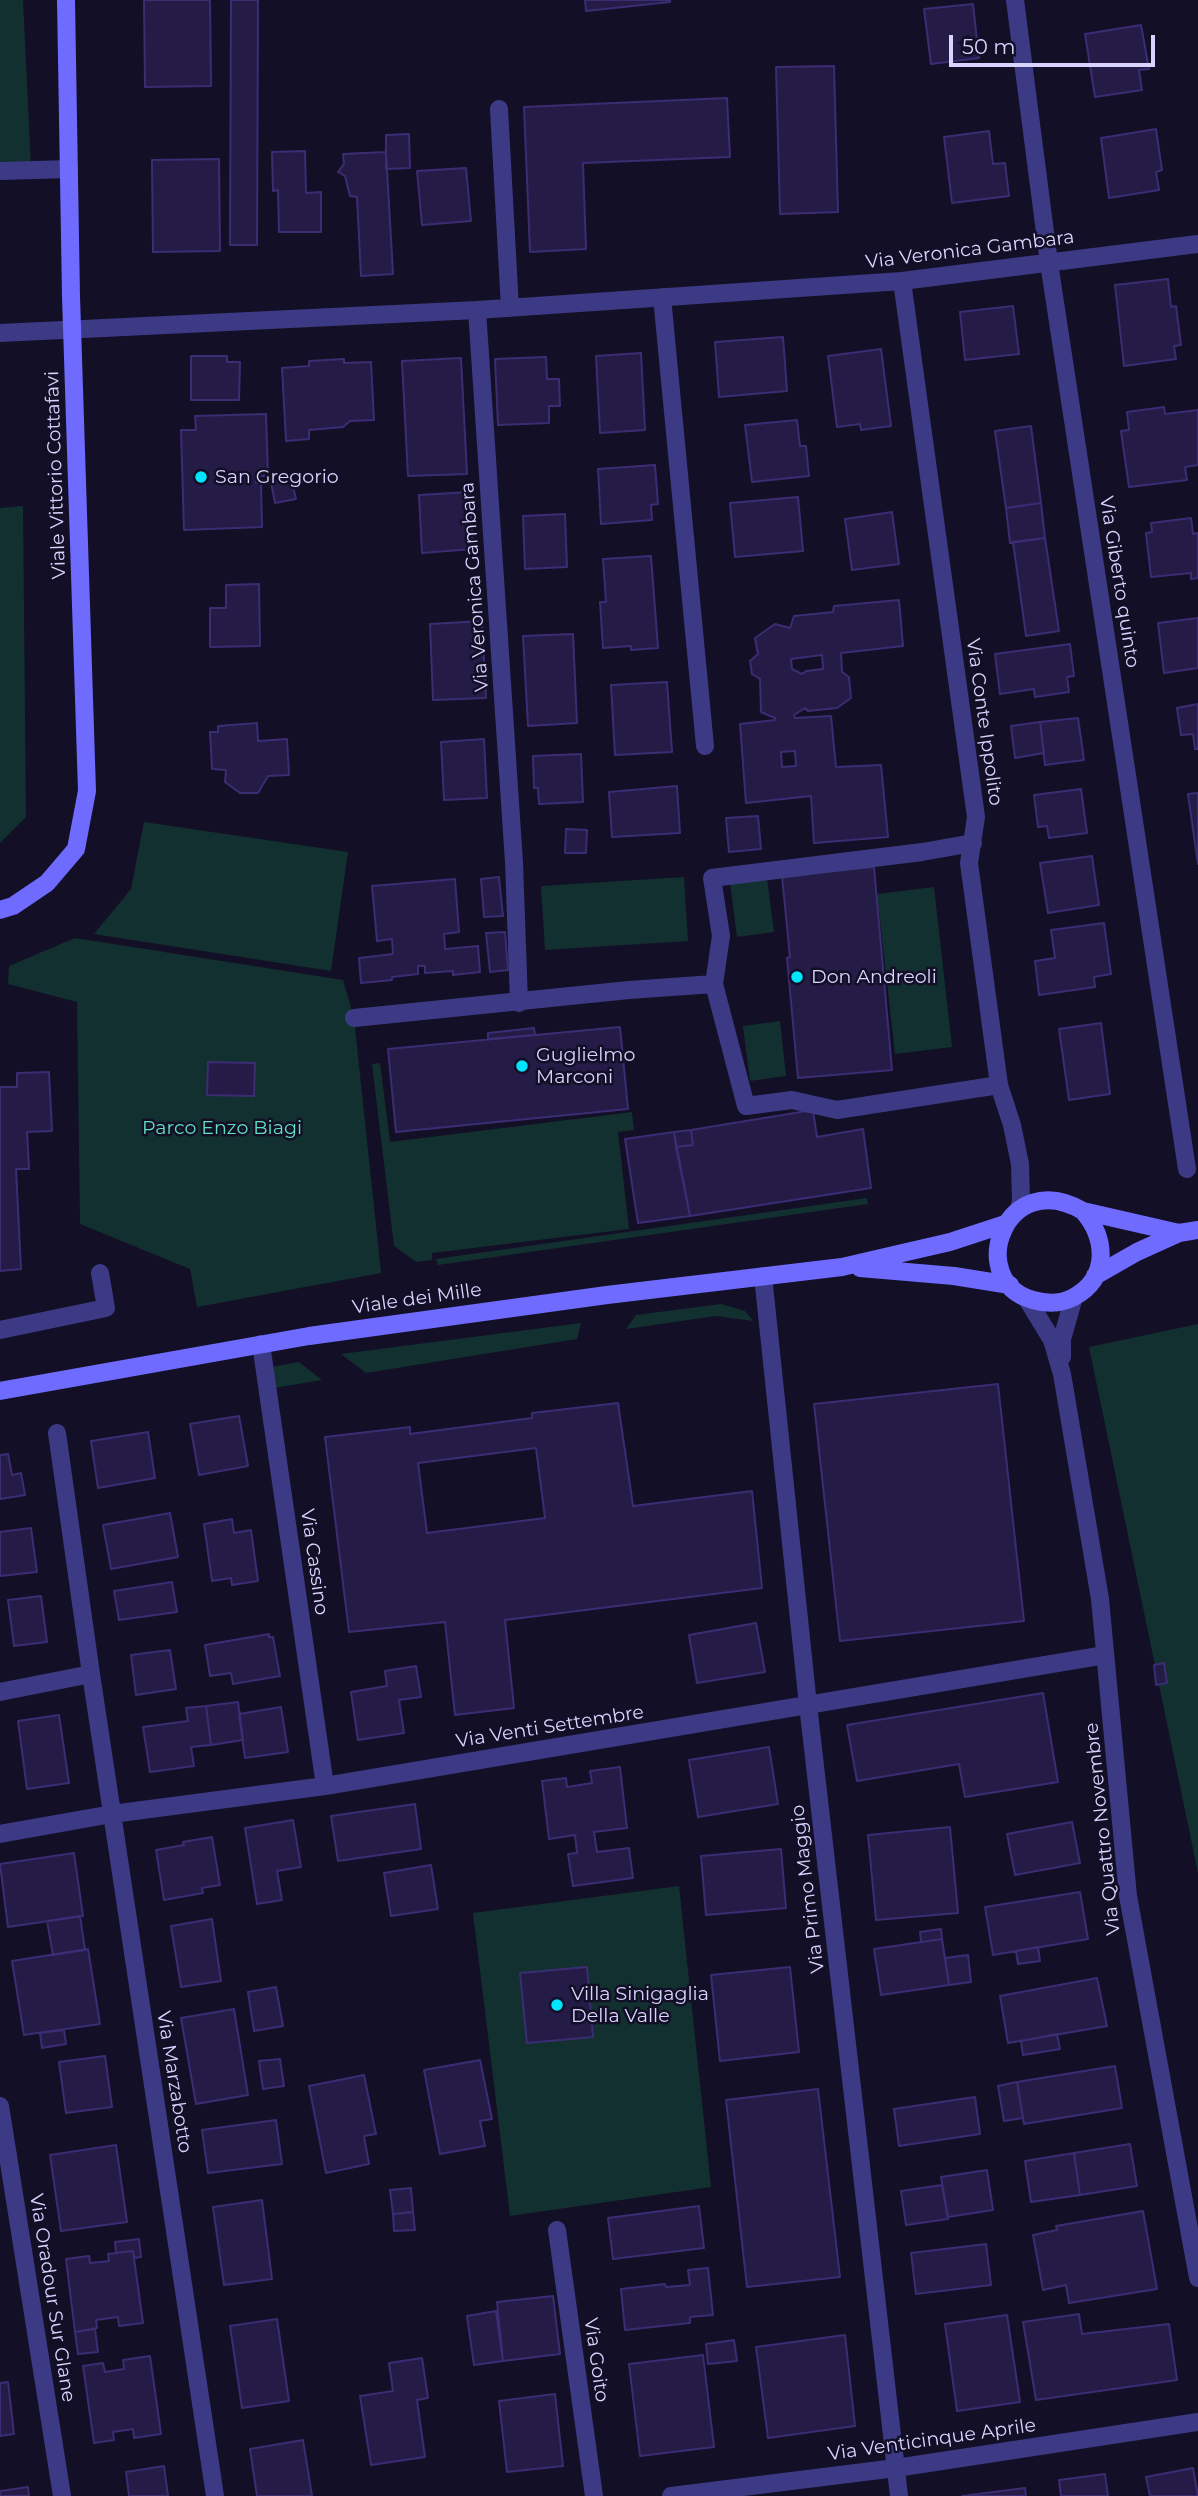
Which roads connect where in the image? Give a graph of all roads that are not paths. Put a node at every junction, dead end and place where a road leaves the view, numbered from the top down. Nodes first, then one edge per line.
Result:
1 (66, 0) edge
2 (1014, 0) edge
3 (499, 109) dead end
4 (69, 169) junction
5 (0, 171) edge
6 (1198, 244) edge
7 (1049, 262) junction
8 (902, 281) junction
9 (662, 297) junction
10 (510, 308) junction
11 (477, 310) junction
12 (72, 329) junction
13 (0, 333) edge
14 (705, 746) dead end
15 (973, 843) junction
16 (0, 910) edge
17 (714, 984) junction
18 (519, 1003) junction
19 (354, 1018) dead end
20 (999, 1085) junction
21 (1186, 1170) dead end
22 (1019, 1209) junction
23 (1083, 1211) junction
24 (1005, 1224) junction
25 (1198, 1230) edge
26 (1179, 1233) junction
27 (842, 1267) junction
28 (100, 1273) dead end
29 (763, 1276) junction
30 (1095, 1276) junction
31 (1010, 1285) junction
32 (1074, 1297) junction
33 (1027, 1298) junction
34 (0, 1329) edge
35 (261, 1344) junction
36 (1062, 1374) junction
37 (0, 1391) edge
38 (57, 1433) dead end
39 (1105, 1655) junction
40 (91, 1674) junction
41 (0, 1692) edge
42 (808, 1705) junction
43 (325, 1786) junction
44 (112, 1814) junction
45 (0, 1834) edge
46 (0, 2106) edge
47 (557, 2230) dead end
48 (1198, 2278) edge
49 (1198, 2422) edge
50 (896, 2468) junction
51 (62, 2496) edge
52 (215, 2496) edge
53 (594, 2496) edge
54 (671, 2496) edge
55 (899, 2496) edge

1 - 4 main road, Viale Vittorio Cottafavi
2 - 7 street, Via Giberto quinto
3 - 10 street
4 - 5 street
4 - 12 main road, Viale Vittorio Cottafavi
6 - 7 street, Via Veronica Gambara
7 - 8 street, Via Veronica Gambara
7 - 21 street, Via Giberto quinto
8 - 9 street, Via Veronica Gambara
8 - 15 street, Via Conte Ippolito
9 - 10 street, Via Veronica Gambara
9 - 14 street
10 - 11 street, Via Veronica Gambara
11 - 12 street, Via Veronica Gambara
11 - 18 street, Via Veronica Gambara
12 - 13 street, Via Veronica Gambara
12 - 16 main road, Viale Vittorio Cottafavi
15 - 17 street
15 - 20 street, Via Conte Ippolito
17 - 18 street
17 - 20 street
18 - 19 street
20 - 22 street, Via Conte Ippolito
22 - 23 main road
22 - 24 main road, Viale dei Mille
23 - 26 main road
23 - 30 main road
24 - 27 main road, Viale dei Mille
24 - 31 main road
25 - 26 main road
26 - 30 main road
27 - 29 main road, Viale dei Mille
27 - 31 main road, Viale dei Mille
28 - 34 street
29 - 35 main road, Viale dei Mille
29 - 42 street, Via Primo Maggio
30 - 32 main road
31 - 33 main road, Viale dei Mille
32 - 33 main road
32 - 36 street, Via Quattro Novembre
33 - 36 street, Via Quattro Novembre
35 - 37 main road, Viale dei Mille
35 - 43 street, Via Cassino
36 - 39 street, Via Quattro Novembre
38 - 40 street, Via Marzabotto
39 - 42 street, Via Venti Settembre
39 - 48 street, Via Quattro Novembre
40 - 41 street
40 - 44 street, Via Marzabotto
42 - 43 street, Via Venti Settembre
42 - 50 street, Via Primo Maggio
43 - 44 street, Via Venti Settembre
44 - 45 street, Via Venti Settembre
44 - 52 street, Via Marzabotto
46 - 51 street, Via Oradour Sur Glane
47 - 53 street, Via Goito
49 - 50 street, Via Venticinque Aprile
50 - 54 street, Via Venticinque Aprile
50 - 55 street, Via Primo Maggio

